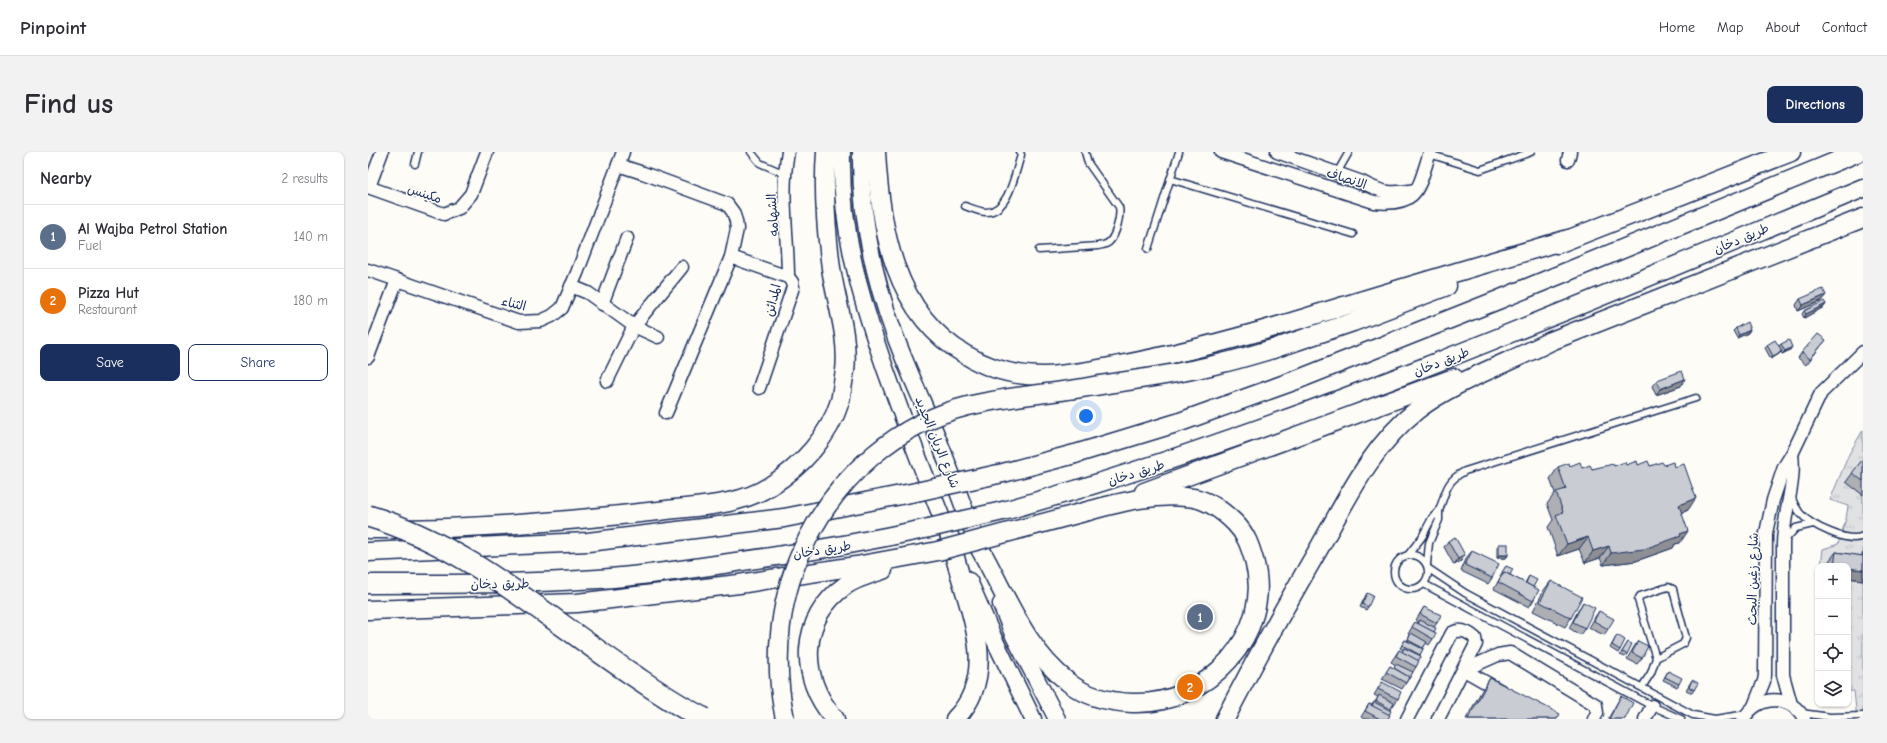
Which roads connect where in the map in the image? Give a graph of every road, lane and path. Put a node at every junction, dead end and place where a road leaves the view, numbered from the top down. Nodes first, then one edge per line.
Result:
1 (382, 152) edge
2 (418, 152) edge
3 (486, 152) edge
4 (622, 152) edge
5 (751, 152) edge
6 (788, 152) edge
7 (826, 152) edge
8 (842, 152) edge
9 (861, 152) edge
10 (876, 152) edge
11 (1020, 152) edge
12 (1085, 152) edge
13 (1179, 152) edge
14 (1221, 152) edge
15 (1277, 152) edge
16 (1349, 152) edge
17 (1531, 152) edge
18 (1791, 152) edge
19 (1859, 152) edge
20 (1430, 153) edge
21 (415, 164) dead end
22 (618, 165) junction
23 (1337, 173) junction
24 (785, 174) junction
25 (1170, 179) junction
26 (368, 187) edge
27 (1863, 188) edge
28 (1417, 190) junction
29 (965, 206) dead end
30 (1863, 218) edge
31 (1353, 234) dead end
32 (627, 238) dead end
33 (1568, 239) junction
34 (1148, 249) dead end
35 (1039, 250) dead end
36 (731, 257) junction
37 (682, 267) dead end
38 (368, 270) edge
39 (788, 277) junction
40 (397, 280) junction
41 (571, 286) junction
42 (602, 304) junction
43 (634, 326) junction
44 (658, 337) dead end
45 (1551, 341) junction
46 (1863, 352) edge
47 (368, 357) edge
48 (607, 381) dead end
49 (759, 388) dead end
50 (1696, 398) dead end
51 (666, 413) dead end
52 (1792, 454) junction
53 (1790, 493) junction
54 (1108, 505) junction
55 (1439, 511) junction
56 (368, 516) edge
57 (1813, 524) junction
58 (368, 529) edge
59 (1863, 536) edge
60 (1783, 545) junction
61 (940, 547) junction
62 (979, 548) junction
63 (368, 552) edge
64 (1408, 555) junction
65 (1428, 566) junction
66 (368, 584) edge
67 (1424, 584) junction
68 (368, 610) edge
69 (1656, 658) junction
70 (1464, 670) junction
71 (1642, 687) junction
72 (1510, 696) edge
73 (1791, 704) junction
74 (1652, 706) junction
75 (1749, 713) edge
76 (1803, 716) edge
77 (1859, 717) edge
78 (705, 719) edge
79 (785, 719) edge
80 (835, 719) edge
81 (955, 719) edge
82 (1033, 719) edge
83 (1057, 719) edge
84 (1224, 719) edge
85 (1407, 719) edge
86 (1438, 719) edge
87 (1594, 719) edge
88 (1644, 719) edge
89 (1681, 719) edge

1 - 26 street
2 - 21 lane
3 - 26 street, مكينس
4 - 22 street, الثناء
5 - 24 lane
6 - 24 street, الشهامه
7 - 58 main road
8 - 61 main road, شارع الريان الجديد
9 - 62 main road, شارع الريان الجديد
10 - 33 main road
11 - 29 lane
12 - 35 lane
13 - 25 lane
14 - 28 street, الانصاف
15 - 23 street, الانصاف
16 - 23 lane
17 - 20 lane
18 - 33 main road
19 - 63 main road, bridge
20 - 28 street
22 - 36 street
22 - 41 street, الثناء
23 - 28 street, الانصاف
24 - 39 street, الشهامه
25 - 31 lane
25 - 34 lane
27 - 66 main road, طريق دخان, bridge
30 - 45 main road
32 - 42 street
33 - 79 main road, bridge
36 - 39 street, المدائن
36 - 51 street
37 - 43 street
38 - 40 street, الثناء
39 - 49 street, المدائن
40 - 41 street, الثناء
40 - 47 street
41 - 42 street
42 - 43 street
43 - 44 street
43 - 48 street
45 - 54 main road
45 - 84 main road
46 - 52 street, شارع زغين البحث
50 - 55 lane
52 - 53 street, شارع زغين البحث
52 - 75 street, شارع زغين البحث
53 - 57 lane
53 - 60 street, شارع زغين البحث
54 - 61 main road, bridge
54 - 62 main road
55 - 64 lane
55 - 65 lane
56 - 78 highway, bridge
57 - 59 lane
57 - 60 lane
60 - 73 street, شارع زغين البحث
61 - 68 main road
61 - 80 main road
61 - 81 main road
61 - 82 main road, شارع الريان الجديد
62 - 83 main road, شارع الريان الجديد
64 - 65 lane
64 - 67 lane
65 - 67 lane
65 - 71 lane
67 - 74 lane
69 - 69 lane
69 - 71 lane
70 - 72 street
70 - 85 street
70 - 86 street
70 - 87 street
71 - 75 lane
73 - 75 street
73 - 76 street
74 - 88 street
74 - 89 lane
76 - 77 lane

